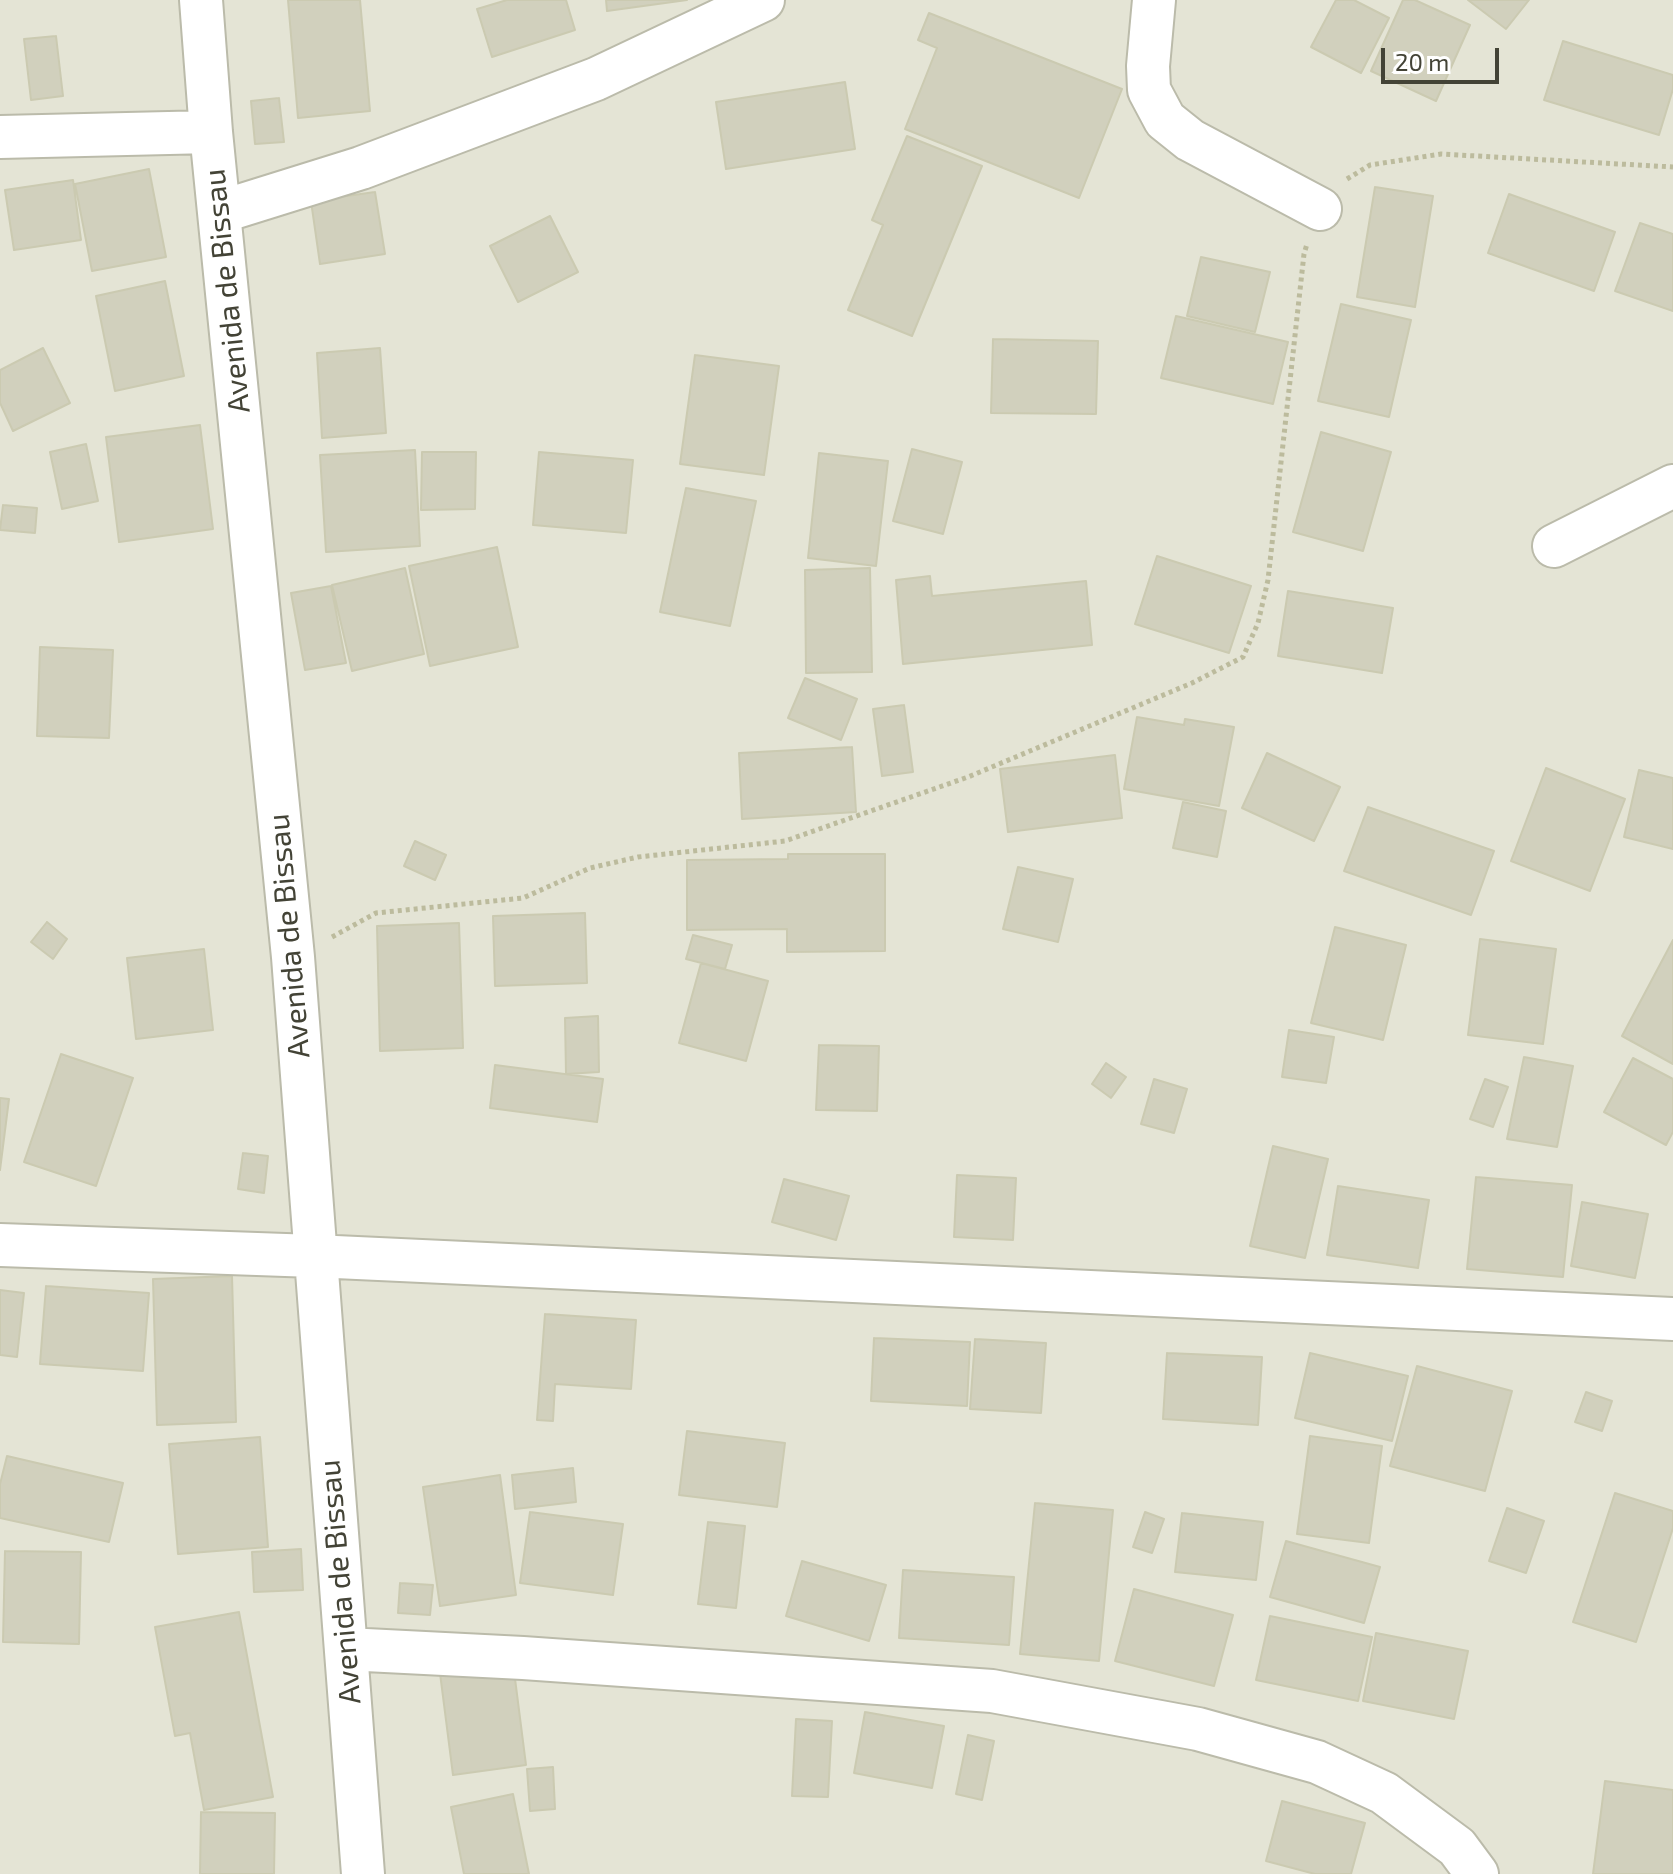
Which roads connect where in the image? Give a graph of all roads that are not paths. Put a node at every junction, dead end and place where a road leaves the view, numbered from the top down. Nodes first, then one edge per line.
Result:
1 (201, 0) edge
2 (763, 0) edge
3 (1154, 0) edge
4 (211, 132) junction
5 (0, 137) edge
6 (1320, 209) road end
7 (220, 212) junction
8 (1673, 486) edge
9 (1554, 546) dead end
10 (0, 1245) edge
11 (314, 1256) junction
12 (1673, 1319) edge
13 (346, 1649) junction
14 (363, 1874) edge
15 (1477, 1874) edge

1 - 4 street, Avenida de Bissau
2 - 7 street
3 - 6 street
4 - 5 street
4 - 7 street, Avenida de Bissau
7 - 11 street, Avenida de Bissau
8 - 9 street
10 - 11 street
11 - 12 street
11 - 13 street, Avenida de Bissau
13 - 14 street, Avenida de Bissau
13 - 15 street

